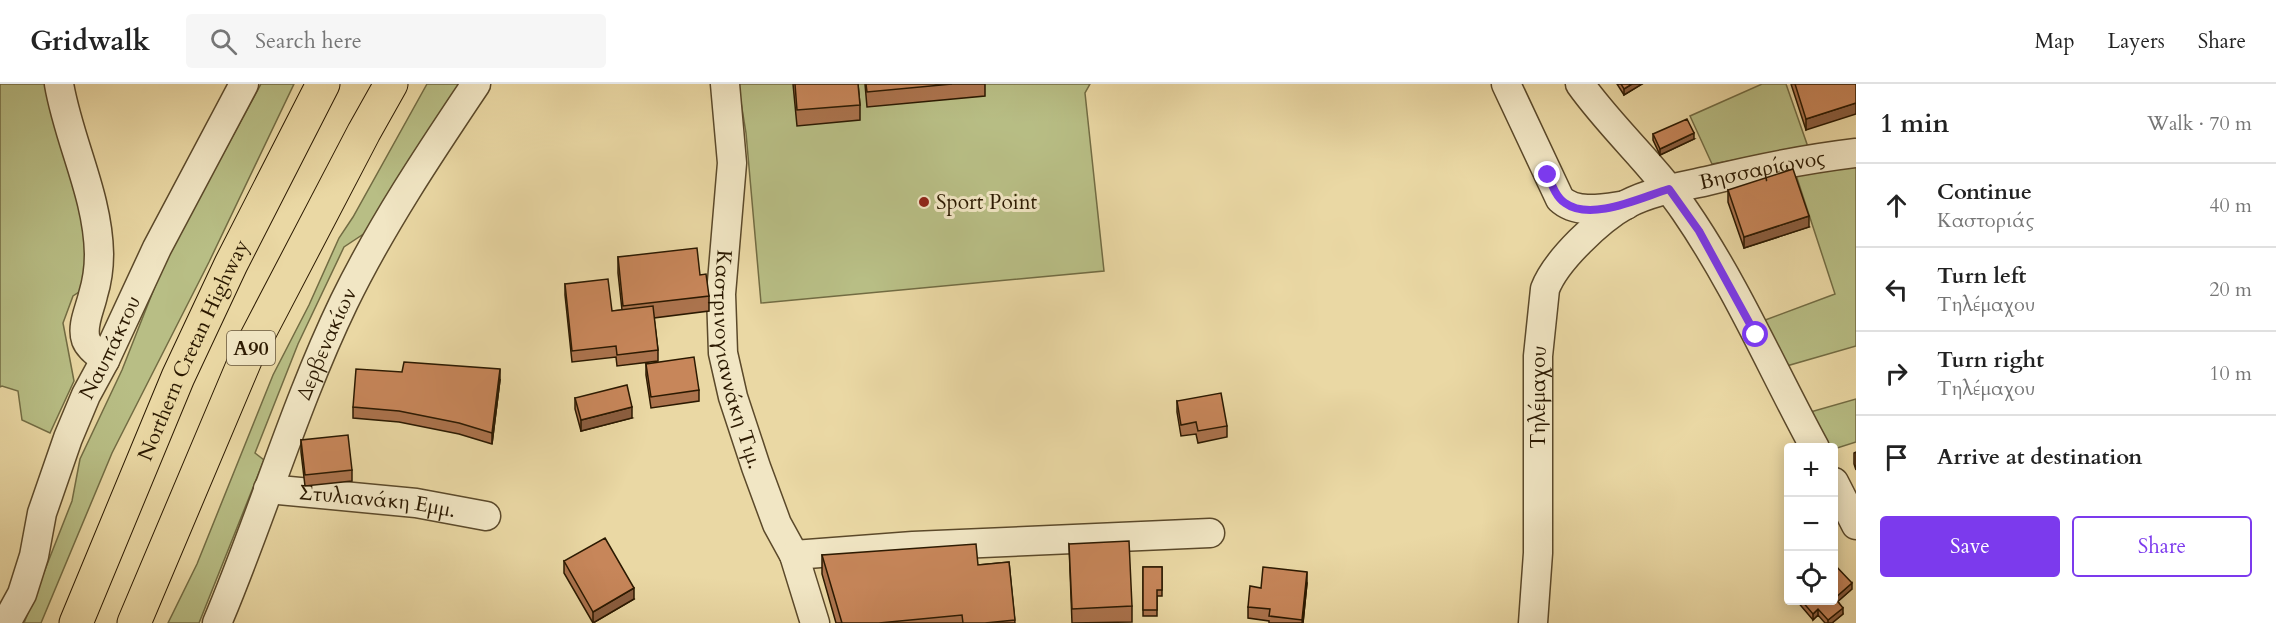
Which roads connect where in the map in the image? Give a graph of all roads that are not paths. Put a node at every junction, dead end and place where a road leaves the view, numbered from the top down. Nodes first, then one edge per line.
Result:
1 (59, 84) edge
2 (244, 84) edge
3 (323, 84) edge
4 (391, 84) edge
5 (476, 84) edge
6 (725, 84) edge
7 (1506, 84) edge
8 (1580, 84) edge
9 (1856, 153) edge
10 (1669, 189) junction
11 (1626, 205) junction
12 (105, 360) junction
13 (1813, 443) edge
14 (268, 489) junction
15 (1838, 491) edge
16 (486, 516) dead end
17 (1856, 525) edge
18 (1210, 533) dead end
19 (794, 555) junction
20 (6, 623) edge
21 (76, 623) edge
22 (134, 623) edge
23 (217, 623) edge
24 (815, 623) edge
25 (1533, 623) edge

1 - 12 street
2 - 12 street, Ναυπάκτου
3 - 21 highway, Northern Cretan Highway / Α90
4 - 22 highway, Α90
5 - 14 street, Δερβενακίων
6 - 19 street, Καστρινογιαννάκη Τιμ.
7 - 11 street, Τηλέμαχου
8 - 10 street
9 - 10 street, Βησσαρίωνος
10 - 11 street, Τηλέμαχου
10 - 13 street
11 - 25 street, Τηλέμαχου
12 - 20 street, Ναυπάκτου
14 - 16 street, Στυλιανάκη Εμμ.
14 - 23 street, Δερβενακίων
15 - 17 street
18 - 19 street
19 - 24 street, Καστρινογιαννάκη Τιμ.

